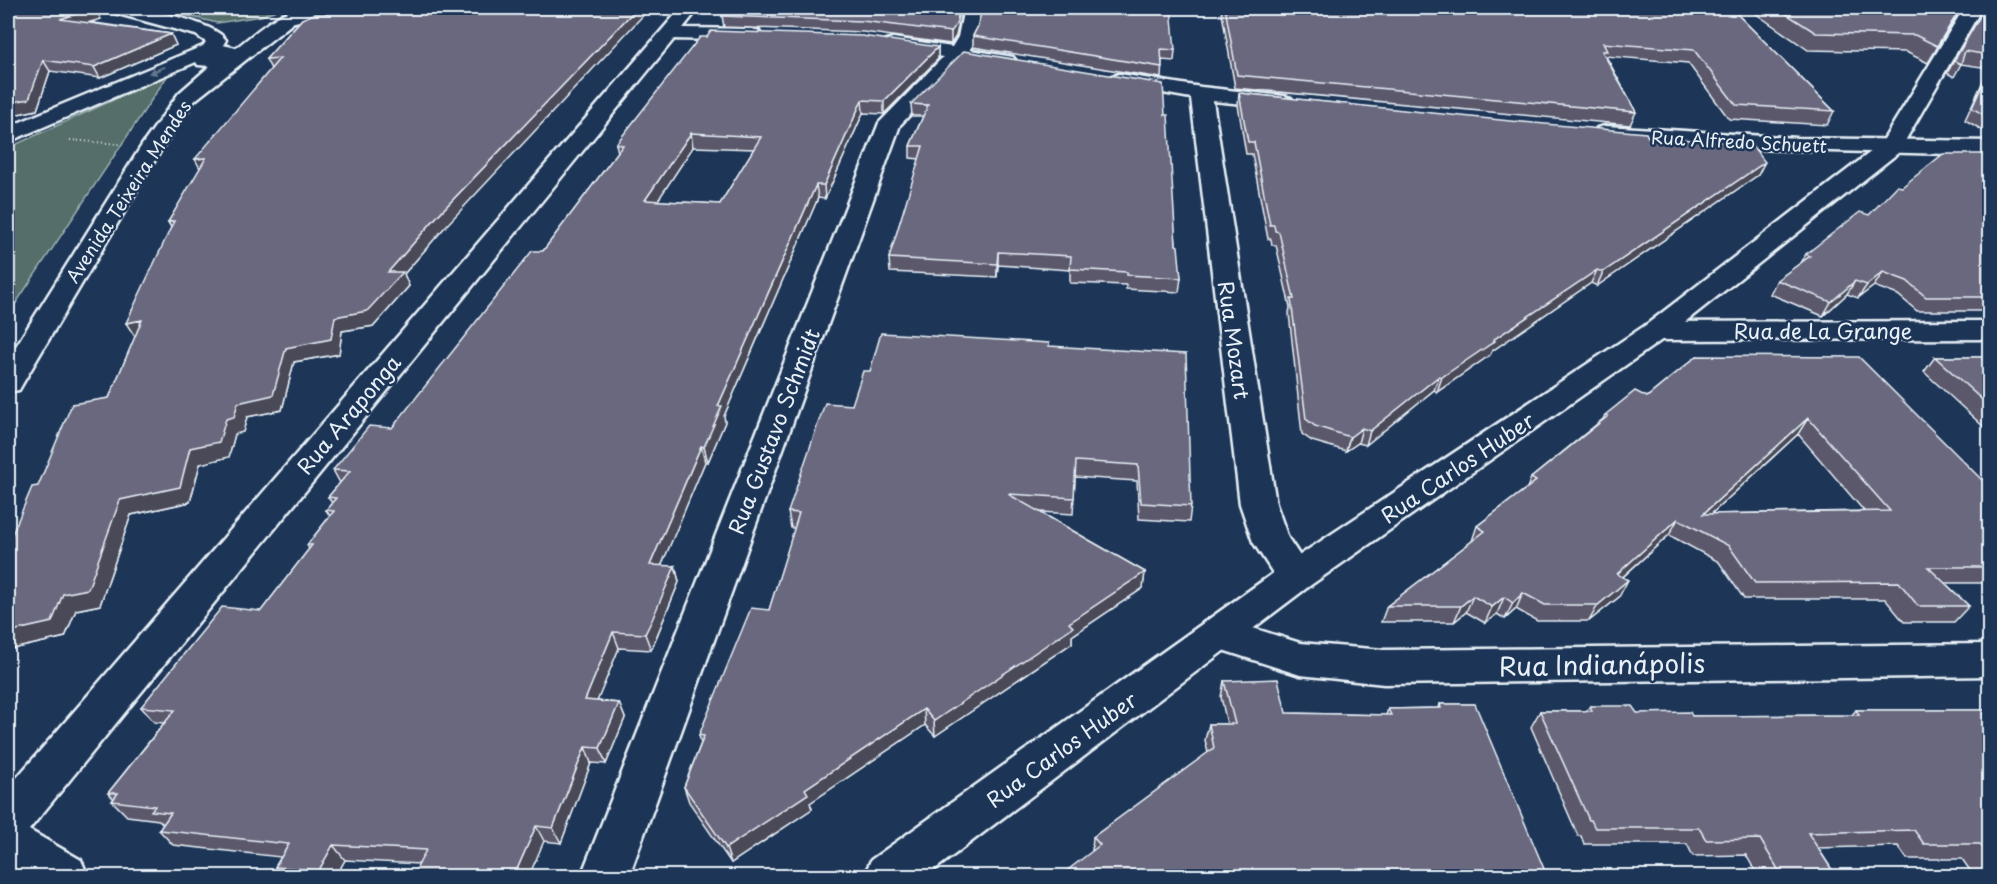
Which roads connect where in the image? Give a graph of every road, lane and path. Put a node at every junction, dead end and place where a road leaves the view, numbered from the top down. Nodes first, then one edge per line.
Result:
1 (117, 8) edge
2 (310, 8) edge
3 (347, 8) edge
4 (690, 8) edge
5 (972, 8) edge
6 (1973, 8) edge
7 (288, 18) junction
8 (667, 33) junction
9 (770, 36) edge
10 (207, 40) junction
11 (875, 42) edge
12 (958, 53) junction
13 (1028, 64) edge
14 (213, 74) junction
15 (1097, 76) edge
16 (1201, 93) junction
17 (186, 97) junction
18 (1308, 105) edge
19 (45, 117) junction
20 (1589, 131) edge
21 (8, 135) edge
22 (153, 145) junction
23 (1890, 148) junction
24 (1989, 148) edge
25 (1989, 330) edge
26 (1656, 331) junction
27 (8, 383) edge
28 (1295, 577) junction
29 (1218, 633) junction
30 (1989, 660) edge
31 (8, 821) edge
32 (8, 843) edge
33 (64, 876) edge
34 (605, 876) edge
35 (888, 876) edge

1 - 10 street
2 - 7 street, Avenida Teixeira Mendes
3 - 7 street
4 - 8 street, Rua Araponga
5 - 12 street, Rua Gustavo Schmidt
6 - 23 street, Rua Carlos Huber
7 - 10 street
7 - 14 street, Avenida Teixeira Mendes
8 - 9 street
8 - 31 street, Rua Araponga
10 - 14 street
10 - 17 street
10 -> 19 street
11 - 12 street
12 - 13 street
12 - 34 street, Rua Gustavo Schmidt
14 - 17 street, Avenida Teixeira Mendes
15 - 16 street
16 - 18 street
16 - 28 street, Rua Mozart
17 - 22 street, Avenida Teixeira Mendes
19 - 21 street
19 - 22 path
20 - 23 street, Rua Alfredo Schuett
22 - 27 street, Avenida Teixeira Mendes
23 - 24 street, Rua Alfredo Schuett
23 - 26 street, Rua Carlos Huber
25 - 26 street, Rua de La Grange
26 - 28 street, Rua Carlos Huber
28 - 29 street, Rua Carlos Huber
29 - 30 street, Rua Indianápolis
29 - 35 street, Rua Carlos Huber
32 - 33 street

